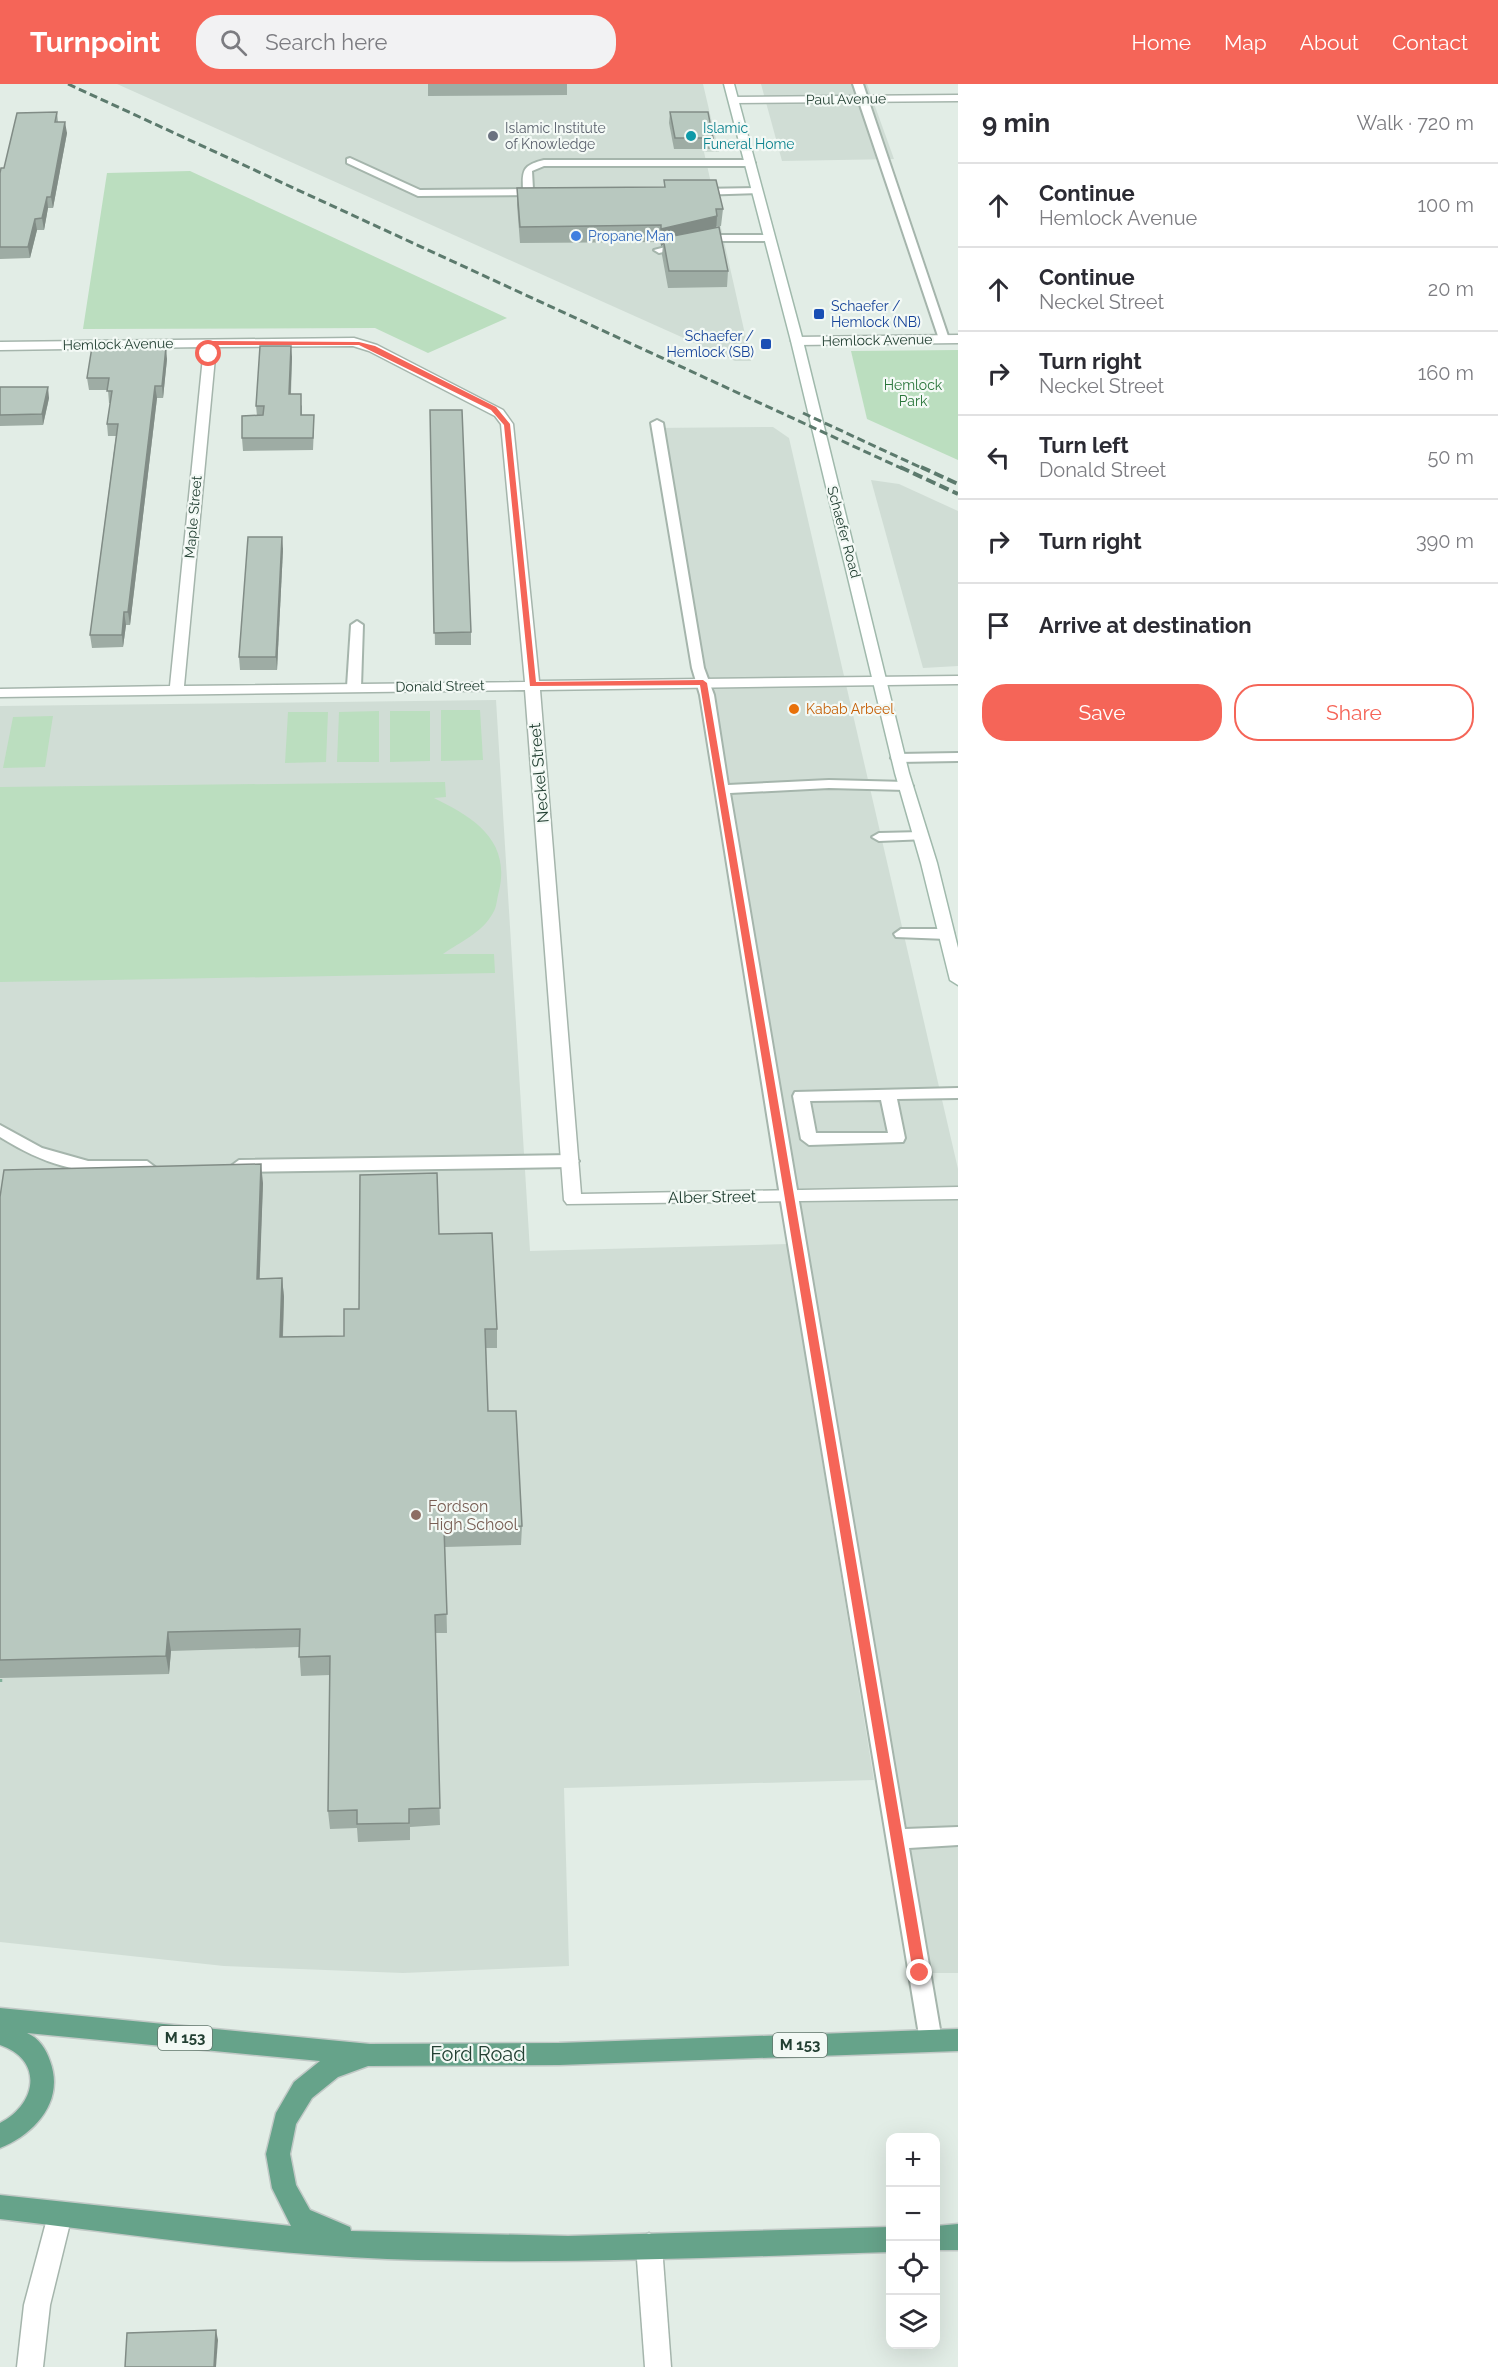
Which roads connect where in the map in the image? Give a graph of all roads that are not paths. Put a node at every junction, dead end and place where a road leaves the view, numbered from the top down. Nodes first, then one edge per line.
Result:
1 (729, 84) edge
2 (858, 84) edge
3 (958, 98) edge
4 (863, 99) junction
5 (734, 100) junction
6 (350, 161) dead end
7 (750, 163) junction
8 (757, 191) junction
9 (528, 192) junction
10 (551, 192) edge
11 (681, 192) edge
12 (769, 238) junction
13 (659, 250) edge
14 (945, 339) junction
15 (958, 339) edge
16 (797, 341) junction
17 (210, 343) junction
18 (0, 346) edge
19 (442, 383) joint
20 (657, 423) dead end
21 (357, 625) dead end
22 (958, 680) edge
23 (880, 681) junction
24 (703, 683) junction
25 (532, 685) junction
26 (354, 687) junction
27 (177, 690) junction
28 (0, 693) edge
29 (958, 757) edge
30 (898, 758) junction
31 (906, 786) junction
32 (722, 789) junction
33 (922, 836) junction
34 (879, 837) dead end
35 (901, 934) dead end
36 (946, 934) junction
37 (958, 977) edge
38 (958, 1093) edge
39 (888, 1094) junction
40 (0, 1130) edge
41 (571, 1161) junction
42 (218, 1166) edge
43 (159, 1167) edge
44 (958, 1193) edge
45 (788, 1196) junction
46 (573, 1200) joint
47 (958, 1836) edge
48 (897, 1839) junction
49 (0, 2019) edge
50 (0, 2034) edge
51 (958, 2040) edge
52 (931, 2041) junction
53 (370, 2055) junction
54 (0, 2136) edge
55 (0, 2207) edge
56 (60, 2215) junction
57 (958, 2237) edge
58 (940, 2238) edge
59 (886, 2239) edge
60 (386, 2246) junction
61 (649, 2246) junction
62 (30, 2367) edge
63 (658, 2367) edge

1 - 5 street, Schaefer Road
2 - 4 lane
3 - 4 street, Paul Avenue
4 - 5 street, Paul Avenue
4 - 14 lane
5 - 7 street, Schaefer Road
6 - 9 lane
7 - 8 street, Schaefer Road
7 - 9 lane
8 - 11 lane
8 - 12 street, Schaefer Road
9 - 10 lane
12 - 13 lane
12 - 16 street, Schaefer Road
14 - 15 street, Hemlock Avenue
14 - 16 street, Hemlock Avenue
16 - 23 street, Schaefer Road
17 - 18 street, Hemlock Avenue
17 - 19 street, Hemlock Avenue
17 - 27 street, Maple Street
19 - 25 street, Neckel Street
20 - 24 lane
21 - 26 lane
22 - 23 street, Donald Street
23 - 24 street, Donald Street
23 - 30 street, Schaefer Road
24 - 25 street, Donald Street
24 - 32 lane
25 - 26 street, Donald Street
25 - 41 street, Neckel Street
26 - 27 street, Donald Street
27 - 28 street, Donald Street
29 - 30 lane
30 - 31 street, Schaefer Road
31 - 32 lane
31 - 33 street, Schaefer Road
32 - 45 lane
33 - 34 lane
33 - 36 street, Schaefer Road
35 - 36 lane
36 - 37 street, Schaefer Road
38 - 39 lane
39 - 39 lane
40 - 43 lane
41 - 42 lane
41 - 46 street, Neckel Street
44 - 45 street, Alber Street
45 - 46 street, Alber Street
45 - 48 lane
47 - 48 lane
48 - 52 lane
49 - 53 main road, Ford Road / M 153
50 - 54 main road
51 - 52 main road, Ford Road / M 153
52 - 53 main road, Ford Road / M 153
53 - 60 main road
55 - 56 main road
56 - 60 main road
56 - 62 street
57 - 58 main road
59 - 61 main road
60 - 61 main road
61 - 63 street

